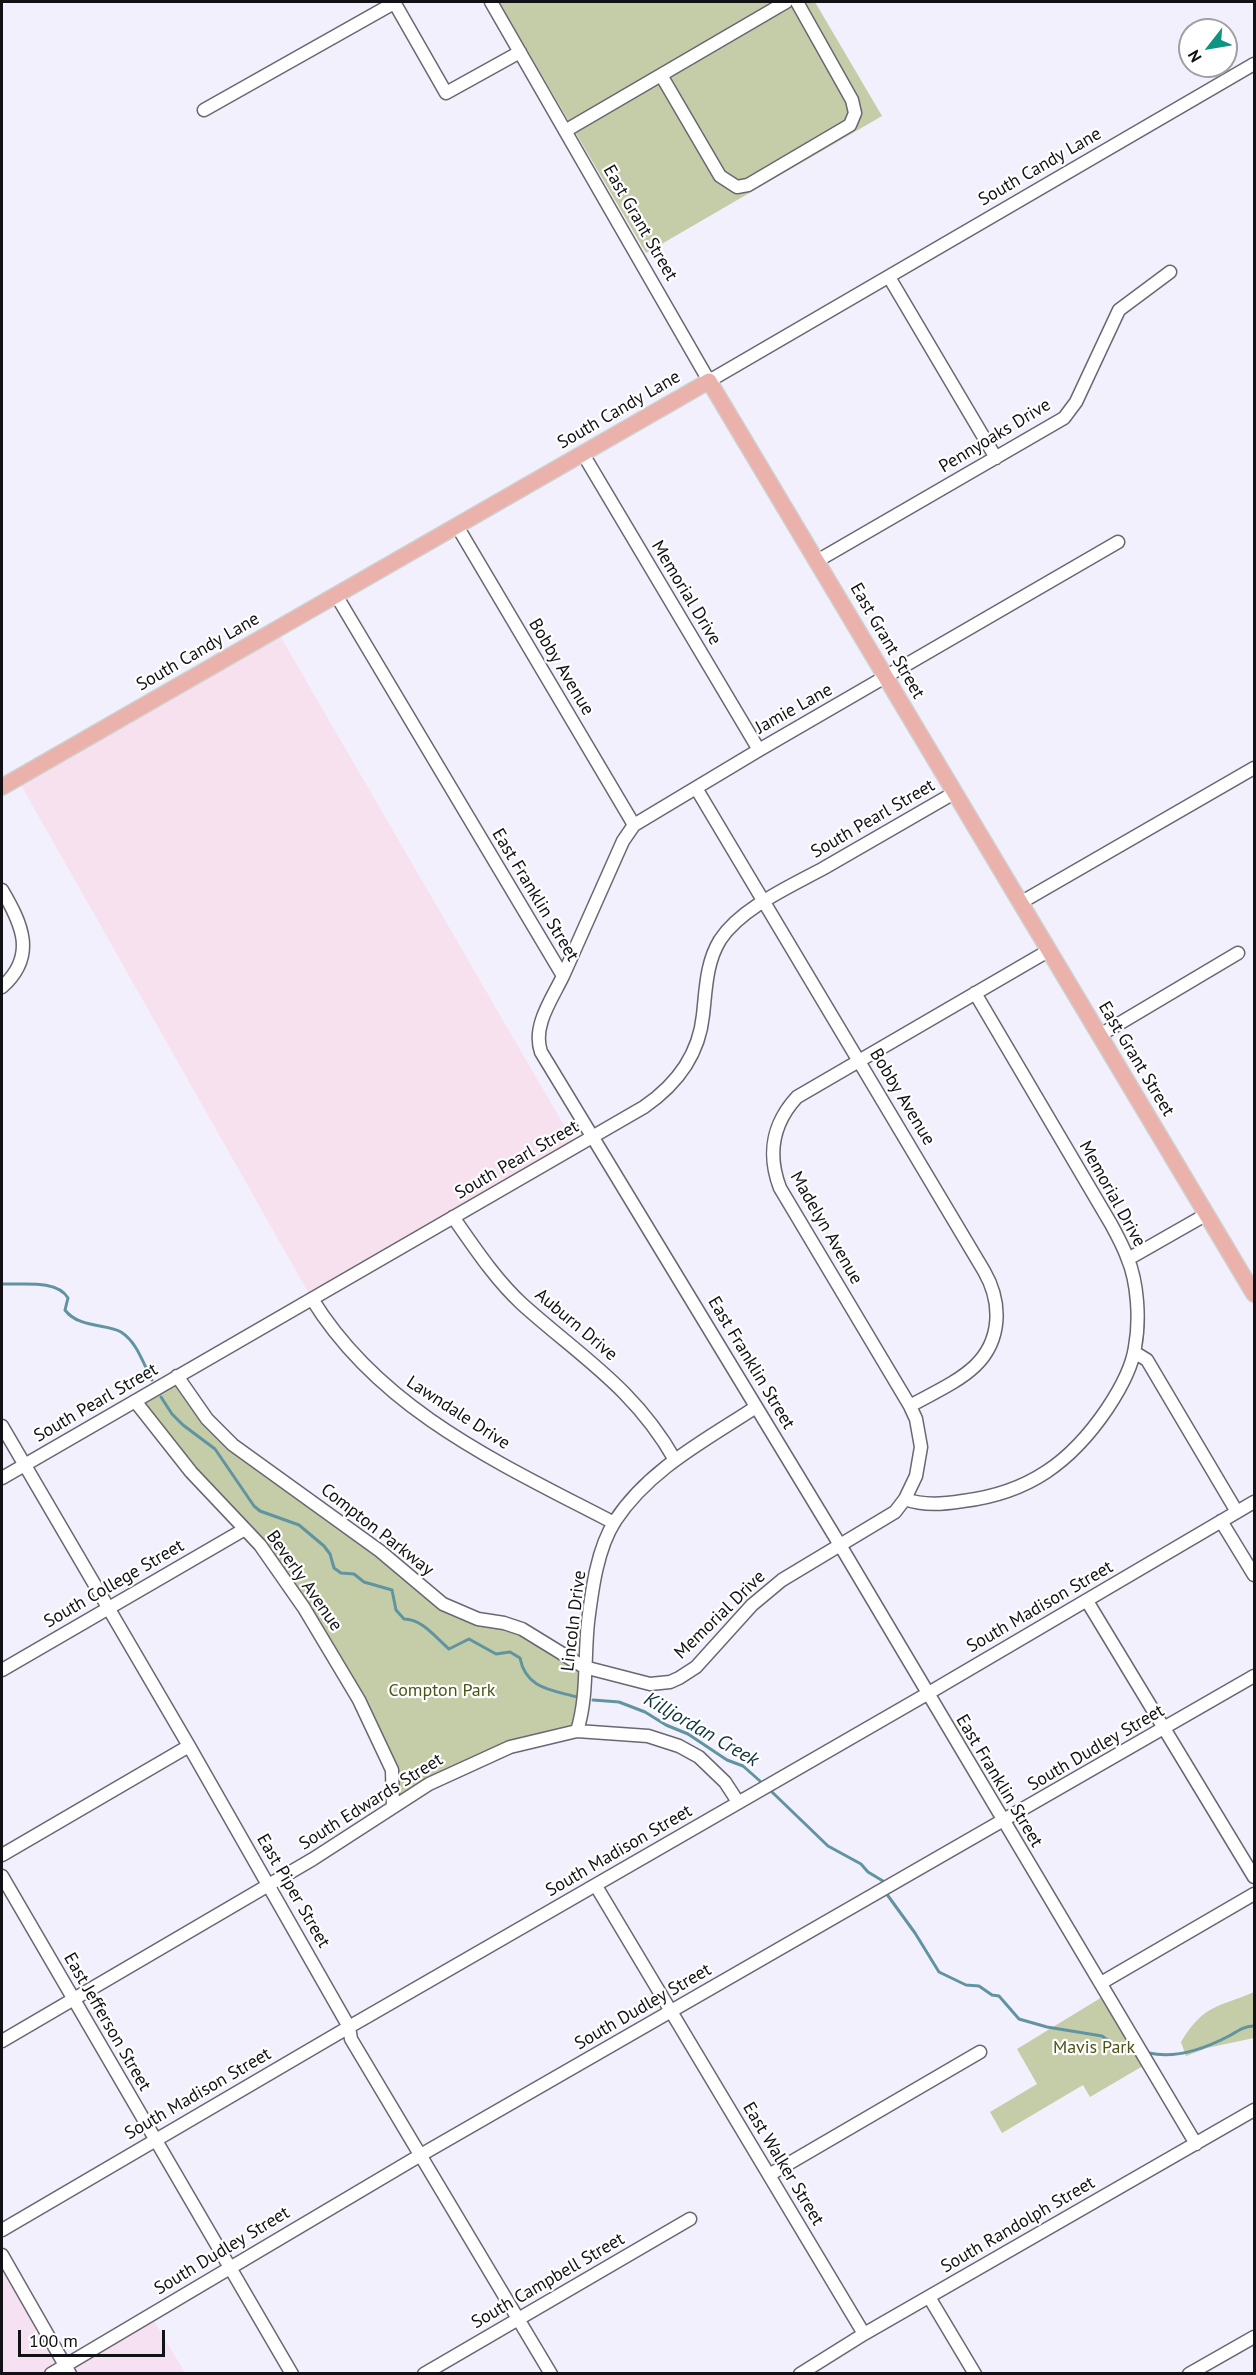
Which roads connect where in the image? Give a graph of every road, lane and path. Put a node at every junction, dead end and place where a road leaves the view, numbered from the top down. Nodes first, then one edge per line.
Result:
1 (394, 2) edge
2 (494, 2) edge
3 (786, 2) edge
4 (796, 2) edge
5 (520, 52) junction
6 (1254, 64) edge
7 (661, 75) junction
8 (204, 110) dead end
9 (565, 131) junction
10 (1170, 272) dead end
11 (889, 277) junction
12 (709, 381) junction
13 (583, 454) junction
14 (996, 458) junction
15 (457, 526) junction
16 (1118, 542) dead end
17 (817, 561) junction
18 (336, 595) junction
19 (886, 678) junction
20 (759, 750) junction
21 (1254, 768) edge
22 (2, 787) edge
23 (696, 788) junction
24 (954, 794) junction
25 (634, 825) junction
26 (2, 890) edge
27 (764, 902) junction
28 (1020, 903) junction
29 (1048, 951) junction
30 (1238, 953) dead end
31 (563, 976) junction
32 (2, 987) edge
33 (975, 993) junction
34 (1100, 1035) junction
35 (858, 1060) junction
36 (594, 1136) junction
37 (1207, 1214) junction
38 (453, 1217) junction
39 (1128, 1259) junction
40 (1254, 1294) edge
41 (312, 1299) junction
42 (1134, 1352) junction
43 (177, 1376) junction
44 (135, 1401) junction
45 (910, 1406) junction
46 (756, 1407) junction
47 (2, 1426) edge
48 (675, 1460) junction
49 (25, 1464) junction
50 (2, 1478) edge
51 (905, 1499) junction
52 (1254, 1502) edge
53 (1237, 1512) junction
54 (1221, 1521) junction
55 (614, 1522) junction
56 (245, 1529) junction
57 (840, 1545) junction
58 (1254, 1575) edge
59 (1087, 1601) junction
60 (109, 1608) junction
61 (584, 1667) junction
62 (2, 1670) edge
63 (1254, 1676) edge
64 (927, 1694) junction
65 (1163, 1730) junction
66 (576, 1731) junction
67 (189, 1746) junction
68 (738, 1803) junction
69 (393, 1807) junction
70 (1003, 1822) junction
71 (2, 1855) edge
72 (2, 1876) edge
73 (1254, 1877) edge
74 (270, 1885) junction
75 (596, 1886) junction
76 (1254, 1894) edge
77 (1101, 1983) junction
78 (73, 2000) junction
79 (671, 2012) junction
80 (349, 2027) junction
81 (2, 2041) edge
82 (980, 2052) dead end
83 (1254, 2110) edge
84 (155, 2140) junction
85 (1197, 2144) junction
86 (419, 2156) junction
87 (769, 2175) junction
88 (690, 2219) dead end
89 (2, 2230) edge
90 (2, 2255) edge
91 (230, 2266) junction
92 (929, 2297) junction
93 (518, 2319) junction
94 (864, 2334) junction
95 (1254, 2337) edge
96 (68, 2369) edge
97 (51, 2373) edge
98 (292, 2373) edge
99 (424, 2373) edge
100 (551, 2373) edge
101 (800, 2373) edge
102 (975, 2373) edge
103 (1189, 2373) edge

1 - 5 street
1 - 8 street
2 - 5 street, East Grant Street
3 - 7 street
4 - 7 street
5 - 9 street, East Grant Street
6 - 11 street, South Candy Lane
7 - 9 street
9 - 12 street, East Grant Street
10 - 14 street, Pennyoaks Drive
11 - 12 street, South Candy Lane
11 - 14 street
12 - 13 main road, South Candy Lane
12 - 17 main road, East Grant Street
13 - 15 main road, South Candy Lane
13 - 20 street, Memorial Drive
14 - 17 street, Pennyoaks Drive
15 - 18 main road, South Candy Lane
15 - 25 street, Bobby Avenue
16 - 19 street, Jamie Lane
17 - 19 main road, East Grant Street
18 - 22 main road, South Candy Lane
18 - 31 street, East Franklin Street
19 - 20 street, Jamie Lane
19 - 24 main road, East Grant Street
20 - 23 street, Jamie Lane
21 - 28 street
23 - 25 street, Jamie Lane
23 - 27 street, Bobby Avenue
24 - 27 street, South Pearl Street
24 - 28 main road, East Grant Street
25 - 31 street, Jamie Lane
26 - 32 street
27 - 35 street, Bobby Avenue
27 - 36 street, South Pearl Street
28 - 29 main road, East Grant Street
29 - 33 street, Madelyn Avenue
29 - 34 main road, East Grant Street
30 - 34 street
31 - 36 street, East Franklin Street
33 - 35 street, Madelyn Avenue
33 - 39 street, Memorial Drive
34 - 37 main road, East Grant Street
35 - 45 street, Madelyn Avenue
35 - 45 street, Bobby Avenue
36 - 38 street, South Pearl Street
36 - 46 street, East Franklin Street
37 - 39 street
37 - 40 main road, East Grant Street
38 - 41 street, South Pearl Street
38 - 48 street, Auburn Drive
39 - 42 street, Memorial Drive
41 - 43 street, South Pearl Street
41 - 55 street, Lawndale Drive
42 - 51 street, Memorial Drive
42 - 53 street
43 - 44 street, South Pearl Street
43 - 61 street, Compton Parkway
44 - 49 street, South Pearl Street
44 - 56 street, Beverly Avenue
45 - 51 street, Madelyn Avenue
46 - 48 street, Lincoln Drive
46 - 57 street, East Franklin Street
47 - 49 street, East Piper Street
48 - 55 street, Lincoln Drive
49 - 50 street, South Pearl Street
49 - 60 street, East Piper Street
51 - 57 street, Madelyn Avenue
52 - 53 street, South Madison Street
53 - 54 street, South Madison Street
54 - 58 street
54 - 59 street, South Madison Street
55 - 61 street, Lincoln Drive
56 - 60 street, South College Street
56 - 69 street, Beverly Avenue
57 - 61 street, Memorial Drive
57 - 64 street, East Franklin Street
59 - 64 street, South Madison Street
59 - 65 street
60 - 62 street, South College Street
60 - 67 street, East Piper Street
61 - 66 street, Lincoln Drive
63 - 65 street, South Dudley Street
64 - 68 street, South Madison Street
64 - 70 street, East Franklin Street
65 - 70 street, South Dudley Street
65 - 73 street
66 - 68 street, South Edwards Street
66 - 69 street, South Edwards Street
67 - 71 street
67 - 74 street, East Piper Street
68 - 75 street, South Madison Street
69 - 74 street, South Edwards Street
70 - 77 street, East Franklin Street
70 - 79 street, South Dudley Street
72 - 78 street, East Jefferson Street
74 - 78 street, South Edwards Street
74 - 80 street, East Piper Street
75 - 79 street, East Walker Street
75 - 80 street, South Madison Street
76 - 77 street
77 - 85 street, East Franklin Street
78 - 81 street, South Edwards Street
78 - 84 street, East Jefferson Street
79 - 86 street, South Dudley Street
79 - 87 street, East Walker Street
80 - 84 street, South Madison Street
80 - 86 street, East Piper Street
82 - 87 street
83 - 85 street, South Randolph Street
84 - 89 street, South Madison Street
84 - 91 street, East Jefferson Street
85 - 92 street, South Randolph Street
86 - 91 street, South Dudley Street
86 - 93 street, East Piper Street
87 - 94 street, East Walker Street
88 - 93 street, South Campbell Street
90 - 96 street
91 - 96 street, South Dudley Street
91 - 98 street, East Jefferson Street
92 - 94 street, South Randolph Street
92 - 102 street
93 - 99 street, South Campbell Street
93 - 100 street, East Piper Street
94 - 101 street, South Randolph Street
95 - 103 street
96 - 97 street, South Dudley Street

